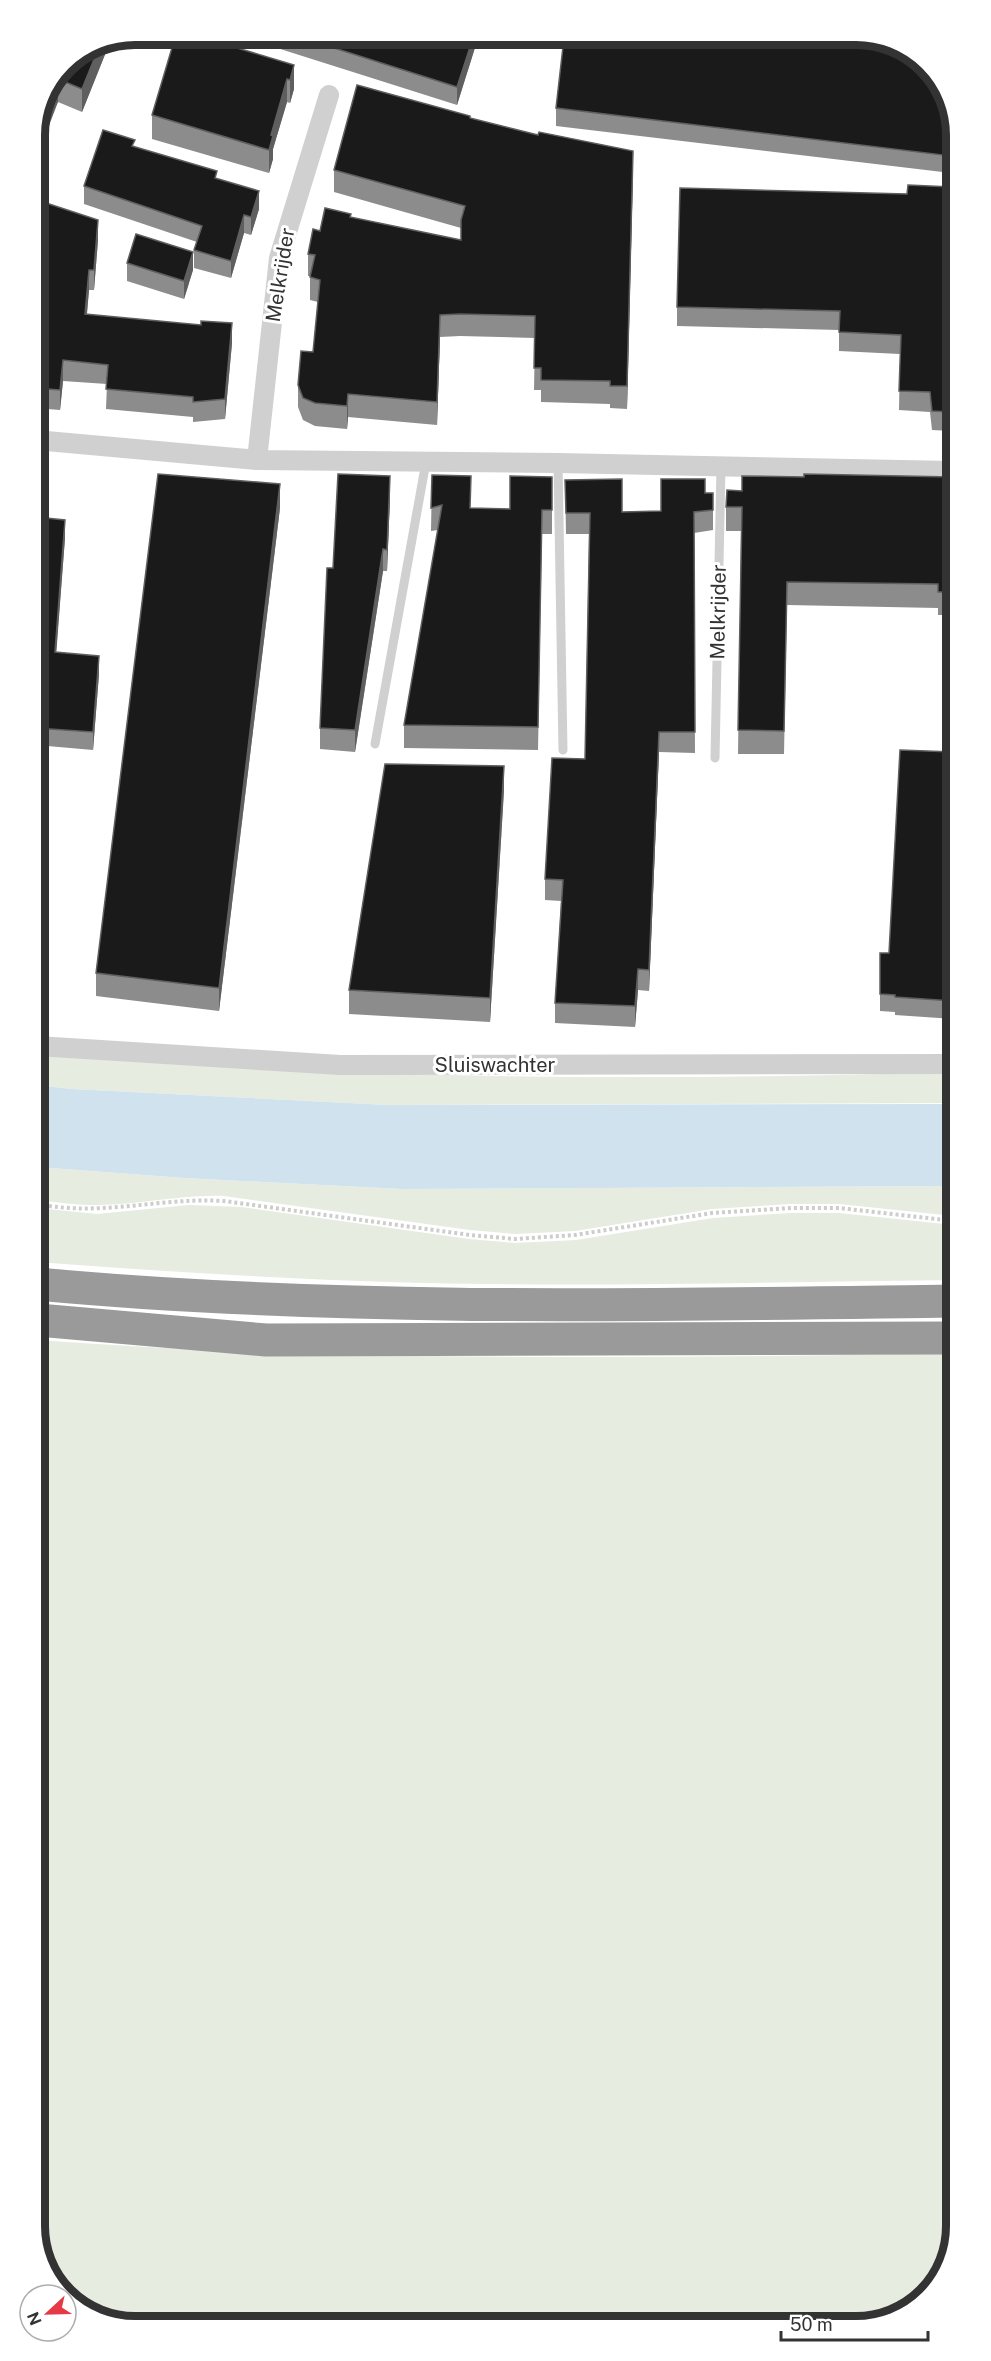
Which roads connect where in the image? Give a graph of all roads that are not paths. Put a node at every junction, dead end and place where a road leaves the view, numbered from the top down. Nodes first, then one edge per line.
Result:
1 (329, 95) dead end
2 (45, 441) edge
3 (256, 460) junction
4 (426, 462) junction
5 (558, 463) junction
6 (722, 466) junction
7 (946, 471) edge
8 (375, 744) dead end
9 (563, 750) dead end
10 (715, 758) dead end
11 (45, 1047) edge
12 (946, 1064) edge
13 (45, 1285) edge
14 (946, 1301) edge
15 (45, 1321) edge
16 (946, 1338) edge

1 - 3 street, Melkrijder
2 - 3 street
3 - 4 street
4 - 5 street
4 - 8 lane
5 - 6 street
5 - 9 lane
6 - 7 street
6 - 10 lane, Melkrijder
11 - 12 street, Sluiswachter
13 - 14 highway
15 - 16 highway

